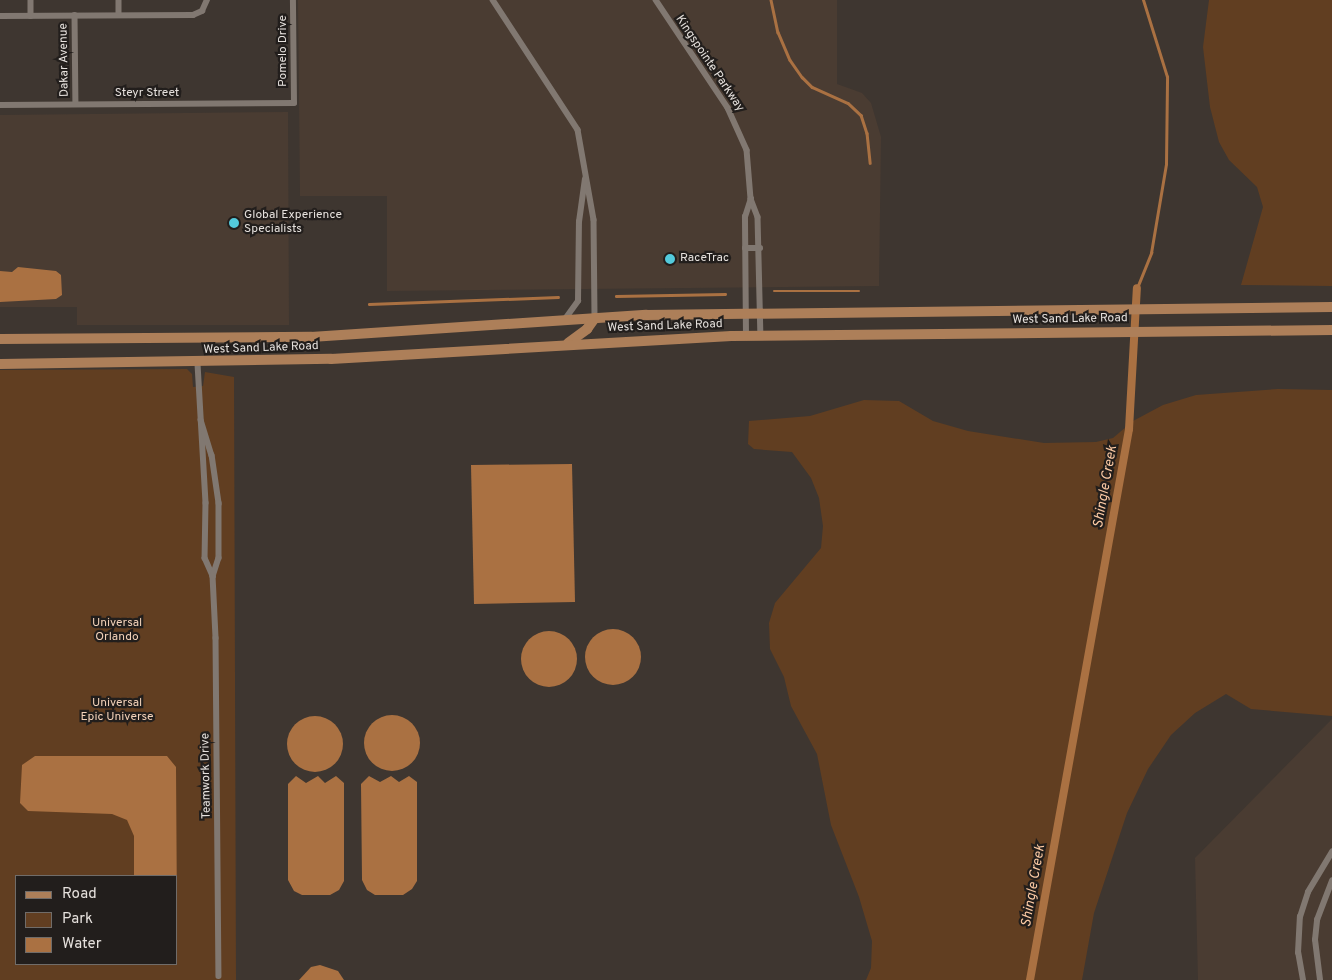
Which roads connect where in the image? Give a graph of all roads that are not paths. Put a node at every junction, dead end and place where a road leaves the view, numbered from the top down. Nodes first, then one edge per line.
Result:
1 (31, 0) edge
2 (119, 0) edge
3 (208, 0) edge
4 (293, 0) edge
5 (493, 0) edge
6 (656, 0) edge
7 (75, 15) junction
8 (119, 15) junction
9 (0, 16) edge
10 (31, 16) junction
11 (294, 103) joint
12 (76, 104) junction
13 (0, 105) edge
14 (586, 175) junction
15 (751, 199) junction
16 (745, 248) junction
17 (760, 248) junction
18 (1332, 307) edge
19 (745, 314) junction
20 (760, 314) junction
21 (595, 318) junction
22 (565, 319) junction
23 (1332, 330) edge
24 (746, 336) junction
25 (761, 336) junction
26 (0, 339) edge
27 (568, 344) junction
28 (0, 364) edge
29 (198, 364) junction
30 (201, 420) junction
31 (212, 576) junction
32 (1332, 852) edge
33 (1332, 881) edge
34 (219, 976) dead end
35 (1303, 980) edge
36 (1320, 980) edge

1 - 10 street
2 - 8 street
3 - 8 street
4 - 11 street, Pomelo Drive
5 - 14 street
6 - 15 street, Kingspointe Parkway
7 - 8 street
7 - 10 street
7 - 12 street, Dakar Avenue
9 - 10 street
11 - 12 street, Steyr Street
12 - 13 street, Steyr Street
14 - 21 street
14 - 22 street
15 - 16 street, Kingspointe Parkway
15 - 17 street, Kingspointe Parkway
16 - 17 street
16 - 19 street, Kingspointe Parkway
17 - 20 street, Kingspointe Parkway
18 - 20 main road, West Sand Lake Road
19 - 20 main road, West Sand Lake Road
19 - 21 main road, West Sand Lake Road
19 - 24 street, Kingspointe Parkway
20 - 25 street, Kingspointe Parkway
21 - 22 main road, West Sand Lake Road
21 - 27 main road
22 - 26 main road, West Sand Lake Road
23 - 25 main road, West Sand Lake Road
24 - 25 main road, West Sand Lake Road
24 - 27 main road, West Sand Lake Road
27 - 29 main road, West Sand Lake Road
28 - 29 main road, West Sand Lake Road
29 - 30 street, Teamwork Drive
30 - 31 street, Teamwork Drive
30 - 31 street, Teamwork Drive
31 - 34 street, Teamwork Drive
32 - 35 street
33 - 36 street

